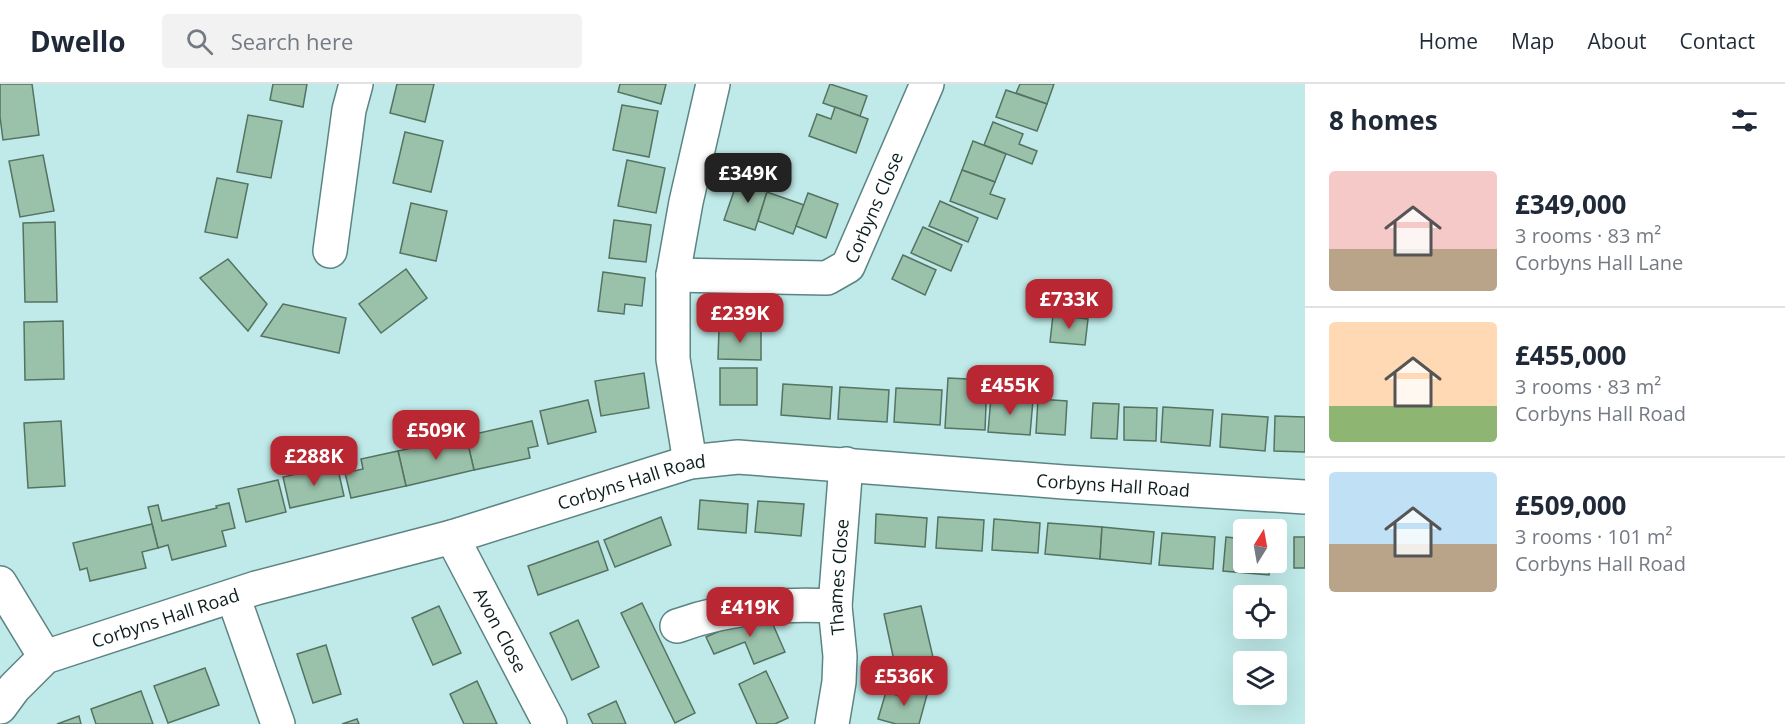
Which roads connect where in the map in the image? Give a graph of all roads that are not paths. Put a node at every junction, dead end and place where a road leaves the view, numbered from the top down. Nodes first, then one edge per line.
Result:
1 (356, 84) edge
2 (713, 84) edge
3 (927, 84) edge
4 (330, 251) dead end
5 (673, 275) junction
6 (690, 462) junction
7 (846, 464) junction
8 (1305, 497) edge
9 (452, 537) junction
10 (0, 584) edge
11 (233, 596) junction
12 (835, 606) junction
13 (677, 626) dead end
14 (45, 657) junction
15 (0, 707) edge
16 (278, 724) edge
17 (550, 724) edge
18 (832, 724) edge

1 - 4 street
2 - 5 street
3 - 5 street, Corbyns Close
5 - 6 street
6 - 7 street, Corbyns Hall Road
6 - 9 street, Corbyns Hall Road
7 - 8 street, Corbyns Hall Road
7 - 12 street, Thames Close
9 - 11 street, Corbyns Hall Road
9 - 17 street, Avon Close
10 - 14 street
11 - 14 street, Corbyns Hall Road
11 - 16 street
12 - 13 street
12 - 18 street, Thames Close
14 - 15 street, Corbyns Hall Road

